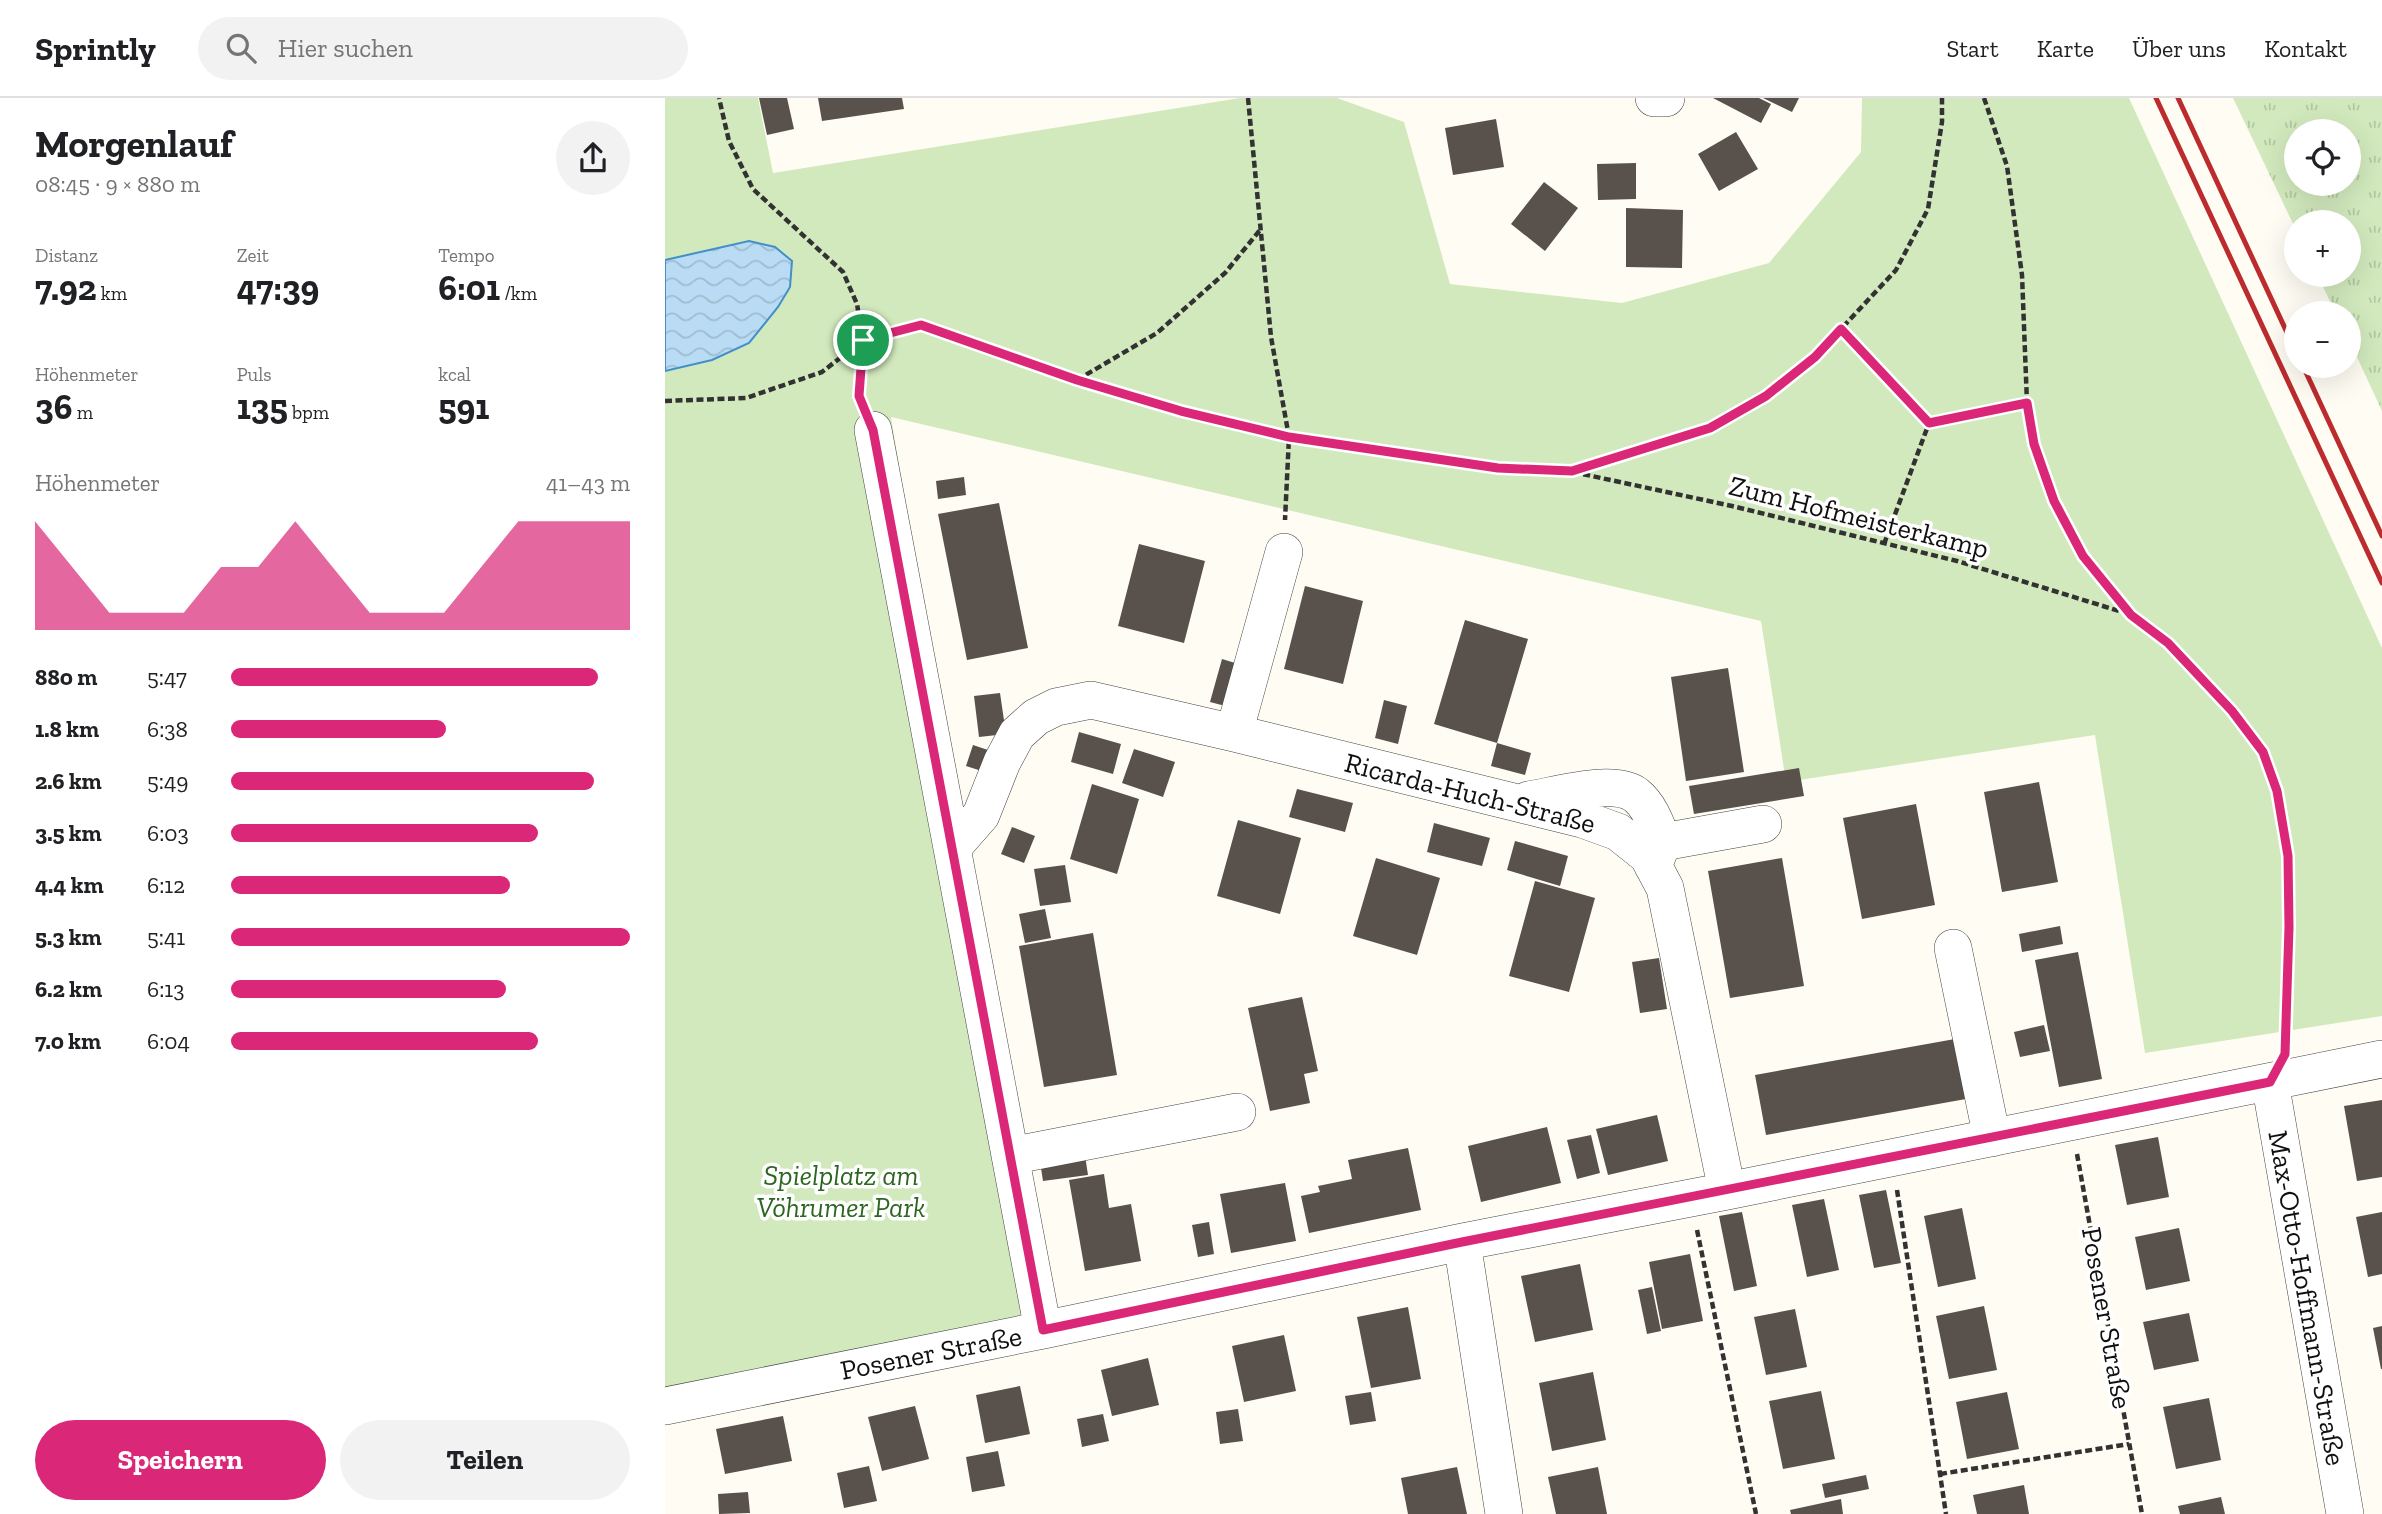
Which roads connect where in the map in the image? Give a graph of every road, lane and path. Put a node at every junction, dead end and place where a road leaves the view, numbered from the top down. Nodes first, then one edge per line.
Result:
1 (719, 98) edge
2 (1248, 98) edge
3 (1654, 98) edge
4 (1666, 98) edge
5 (1942, 98) edge
6 (1984, 98) edge
7 (1260, 229) junction
8 (1841, 329) junction
9 (863, 340) junction
10 (1077, 380) junction
11 (665, 401) edge
12 (2027, 403) junction
13 (1929, 423) junction
14 (873, 430) joint
15 (1289, 437) junction
16 (1572, 471) junction
17 (1884, 544) junction
18 (1283, 552) joint
19 (2131, 615) junction
20 (1234, 733) junction
21 (1763, 824) dead end
22 (952, 848) junction
23 (1658, 854) junction
24 (1953, 948) dead end
25 (2382, 1059) edge
26 (2270, 1082) junction
27 (1237, 1112) dead end
28 (2071, 1122) junction
29 (1992, 1138) junction
30 (1010, 1156) junction
31 (1892, 1158) junction
32 (1727, 1191) junction
33 (1691, 1198) junction
34 (1462, 1242) junction
35 (1043, 1330) junction
36 (665, 1406) edge
37 (2129, 1444) junction
38 (1940, 1474) junction
39 (1504, 1514) edge
40 (1756, 1514) edge
41 (1946, 1514) edge
42 (2142, 1514) edge
43 (2344, 1514) edge

1 - 9 path
2 - 7 path
3 - 4 street
5 - 8 path, Zum Hofmeisterkamp
6 - 12 path, Zum Hofmeisterkamp
7 - 10 path
7 - 15 path
8 - 13 path
8 - 16 path, Zum Hofmeisterkamp
9 - 10 path, Zum Hofmeisterkamp
9 - 11 path
9 - 14 path
10 - 15 path, Zum Hofmeisterkamp
12 - 13 path
12 - 19 path, Zum Hofmeisterkamp
13 - 17 path
14 - 22 street
15 - 16 path, Zum Hofmeisterkamp
15 - 18 path
16 - 17 path, Zum Hofmeisterkamp
17 - 19 path, Zum Hofmeisterkamp
18 - 20 street
19 - 26 path, Zum Hofmeisterkamp
20 - 22 street, Ricarda-Huch-Straße
20 - 23 street, Ricarda-Huch-Straße
21 - 23 street
22 - 30 street
23 - 32 street, Ricarda-Huch-Straße
24 - 29 street
25 - 26 street, Posener Straße
26 - 28 street, Posener Straße
26 - 43 street, Max-Otto-Hoffmann-Straße
27 - 30 street
28 - 29 street, Posener Straße
28 - 37 path, Posener Straße
29 - 31 street, Posener Straße
30 - 35 street
31 - 32 street, Posener Straße
31 - 38 path
32 - 33 street, Posener Straße
33 - 34 street, Posener Straße
33 - 40 path
34 - 35 street, Posener Straße
34 - 39 street
35 - 36 street, Posener Straße
37 - 38 path
37 - 42 path, Posener Straße
38 - 41 path

